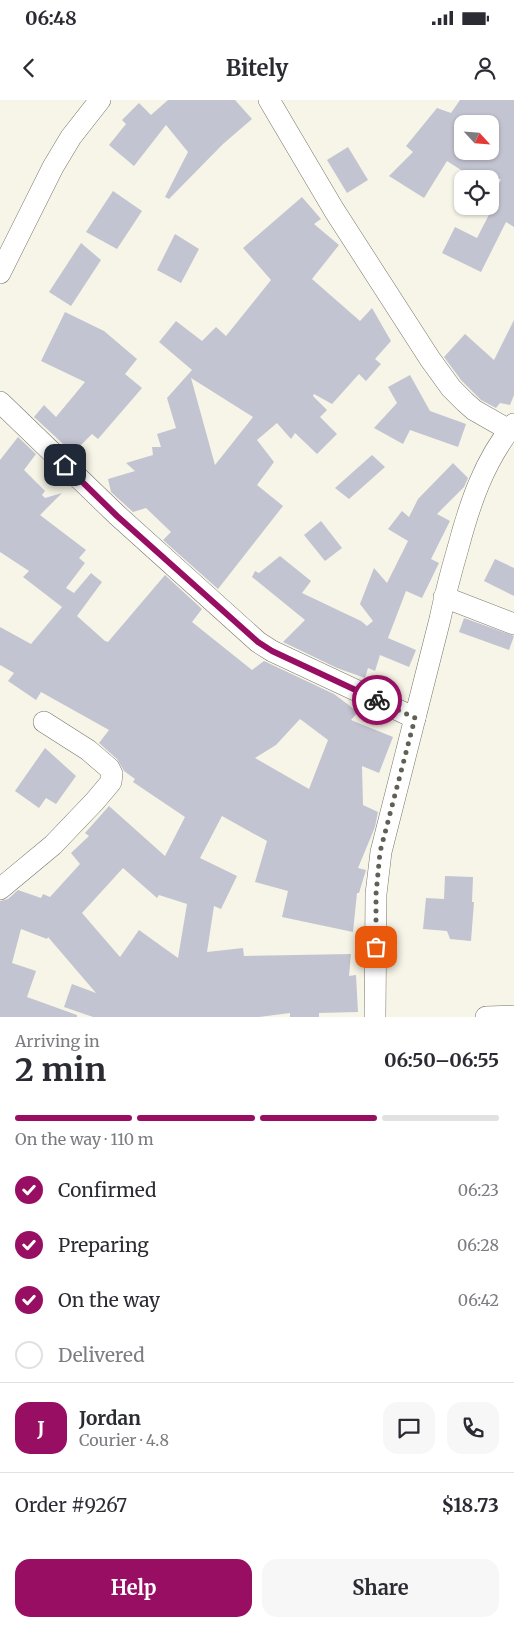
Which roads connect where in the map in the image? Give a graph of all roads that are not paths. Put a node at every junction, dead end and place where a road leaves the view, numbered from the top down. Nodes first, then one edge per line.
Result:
1 (100, 100) edge
2 (269, 100) edge
3 (0, 273) edge
4 (0, 402) edge
5 (511, 427) edge
6 (444, 597) junction
7 (514, 624) edge
8 (415, 718) junction
9 (44, 722) dead end
10 (0, 889) edge
11 (514, 1016) edge
12 (375, 1017) edge
13 (486, 1017) edge

1 - 3 street
2 - 5 street
4 - 8 street
5 - 6 street
6 - 7 street
6 - 8 street
8 - 12 street
9 - 10 street
11 - 13 street

